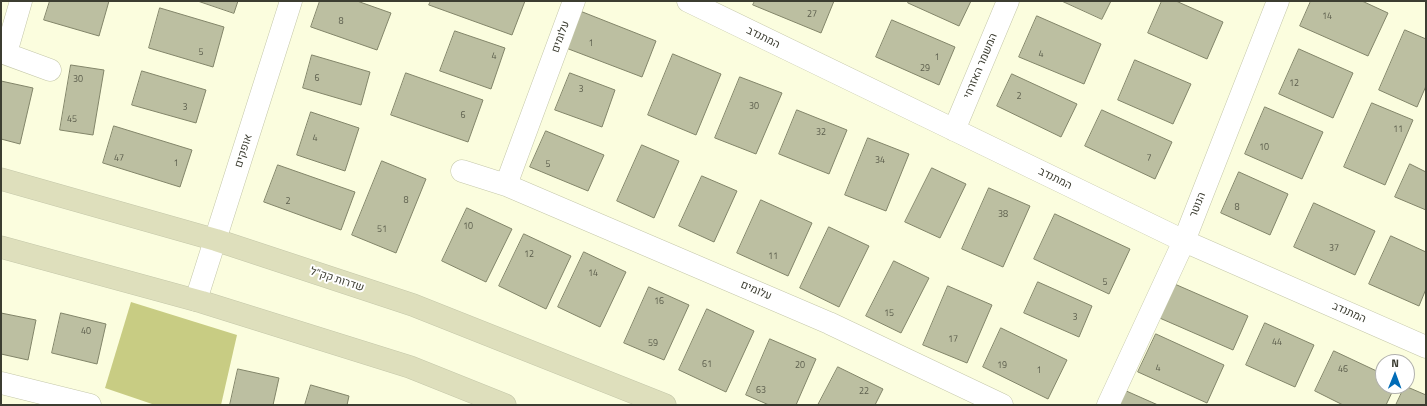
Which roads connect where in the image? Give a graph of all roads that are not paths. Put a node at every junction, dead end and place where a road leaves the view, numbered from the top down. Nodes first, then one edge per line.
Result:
1 (21, 1) edge
2 (291, 1) edge
3 (574, 1) edge
4 (688, 1) edge
5 (1008, 1) edge
6 (1278, 1) edge
7 (4, 52) edge
8 (50, 70) dead end
9 (954, 130) junction
10 (462, 171) dead end
11 (1, 179) edge
12 (506, 185) junction
13 (216, 240) junction
14 (1184, 241) junction
15 (1, 247) edge
16 (196, 300) junction
17 (1426, 347) edge
18 (1, 383) edge
19 (90, 405) edge
20 (504, 405) edge
21 (665, 405) edge
22 (1002, 405) edge
23 (1108, 405) edge

1 - 7 street
2 - 13 street, אופקים
3 - 12 street, עלומים
4 - 9 street, המתנדב
5 - 9 street, המשמר האזרחי
6 - 14 street, הנוטר
7 - 8 street
9 - 14 street, המתנדב
10 - 12 street, עלומים
11 - 13 main road, שדרות קק"ל
12 - 22 street, עלומים
13 - 16 street, אופקים
13 - 21 main road, שדרות קק"ל
14 - 17 street, המתנדב
14 - 23 street, הנוטר
15 - 16 main road
16 - 20 main road
18 - 19 street

